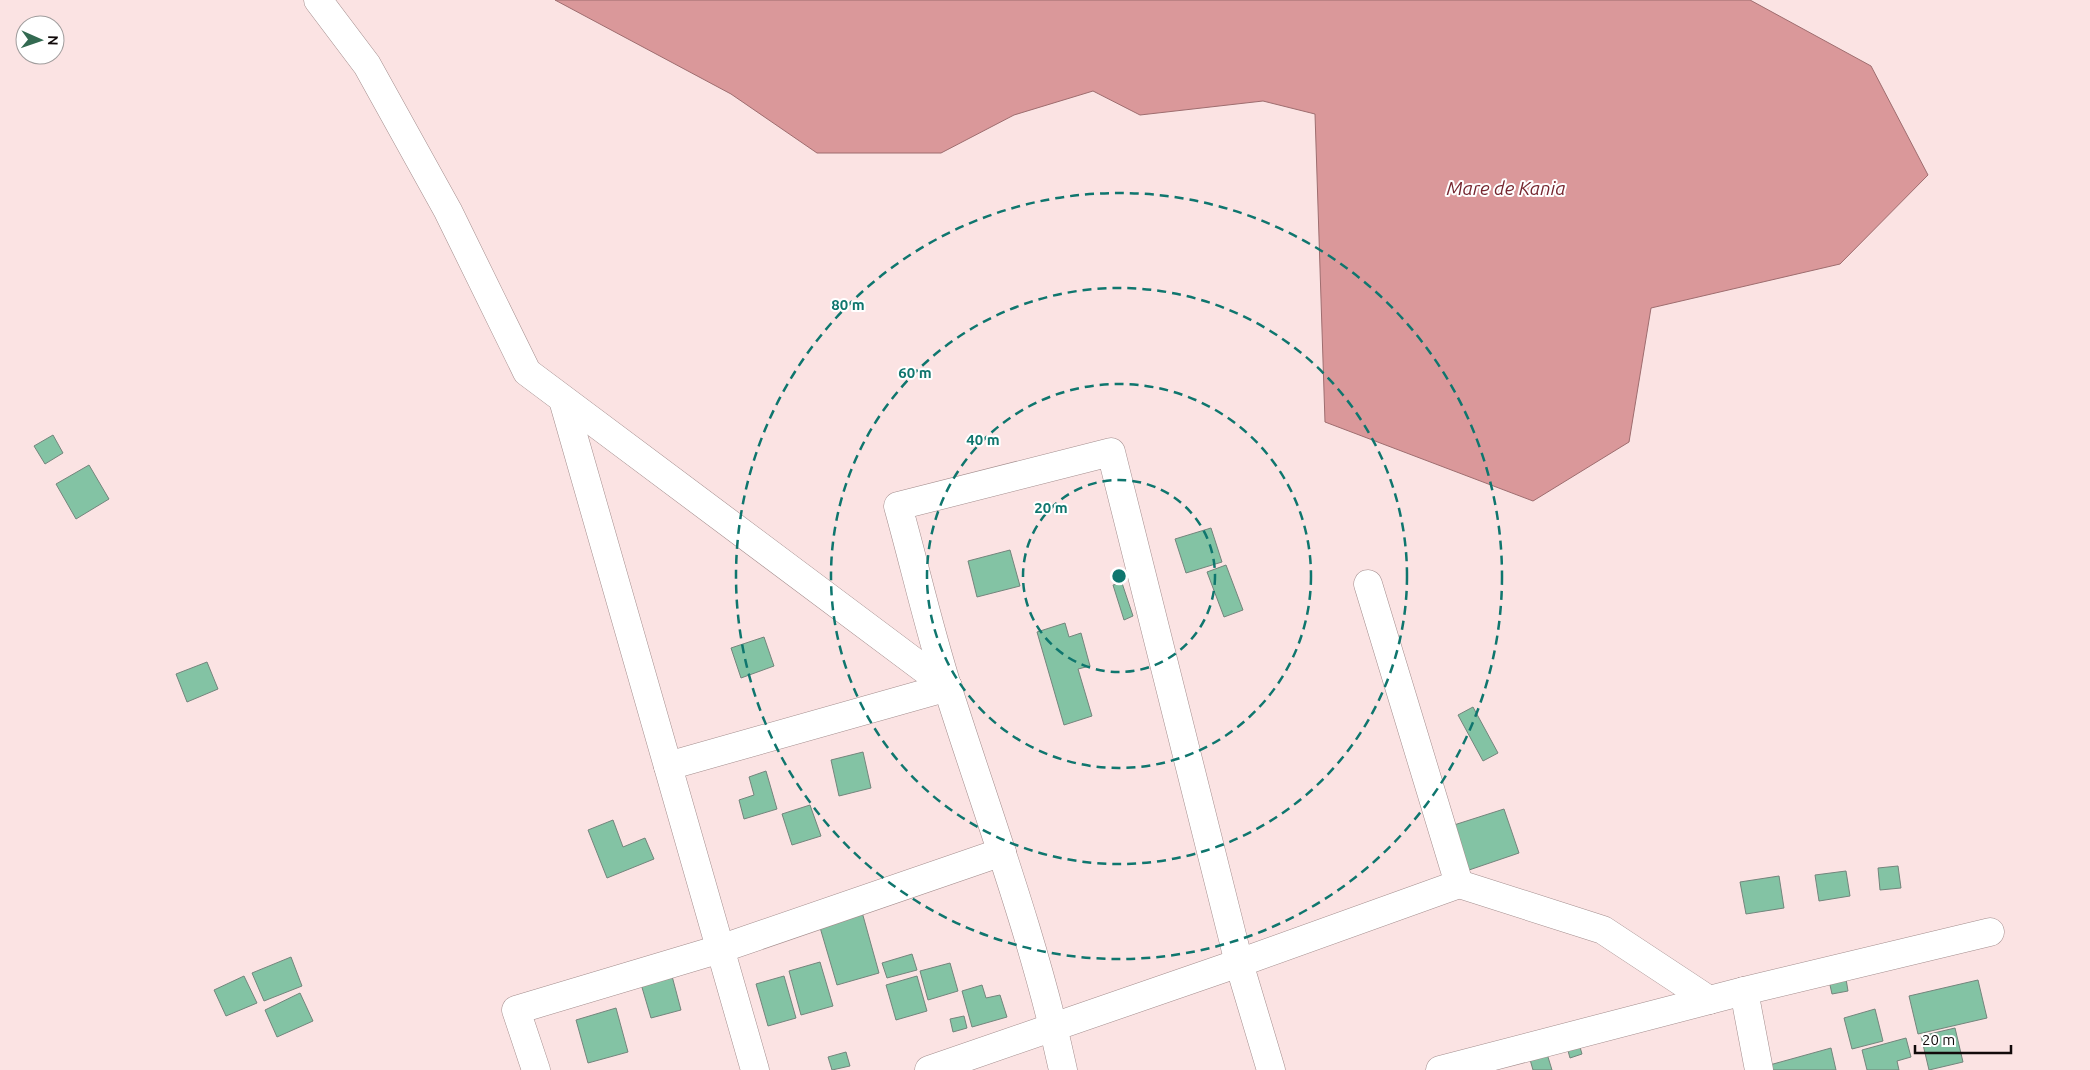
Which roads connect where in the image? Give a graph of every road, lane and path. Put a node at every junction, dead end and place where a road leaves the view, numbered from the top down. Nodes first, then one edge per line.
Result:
1 (318, 0) edge
2 (563, 400) junction
3 (1368, 584) dead end
4 (948, 687) junction
5 (668, 766) junction
6 (1002, 852) junction
7 (1459, 884) junction
8 (1990, 932) dead end
9 (720, 949) junction
10 (1239, 963) junction
11 (1744, 991) junction
12 (1709, 1000) junction
13 (1054, 1028) junction
14 (1446, 1069) edge
15 (536, 1070) edge
16 (755, 1070) edge
17 (929, 1070) edge
18 (1064, 1070) edge
19 (1272, 1070) edge
20 (1760, 1070) edge

1 - 2 street
2 - 4 street
2 - 5 street
3 - 7 street
4 - 5 street
4 - 6 street
4 - 10 street
5 - 9 street
6 - 9 street
6 - 13 street
7 - 10 street
7 - 12 street
8 - 11 street
9 - 15 street
9 - 16 street
10 - 13 street
10 - 19 street
11 - 12 street
11 - 20 street
12 - 14 street
13 - 17 street
13 - 18 street

